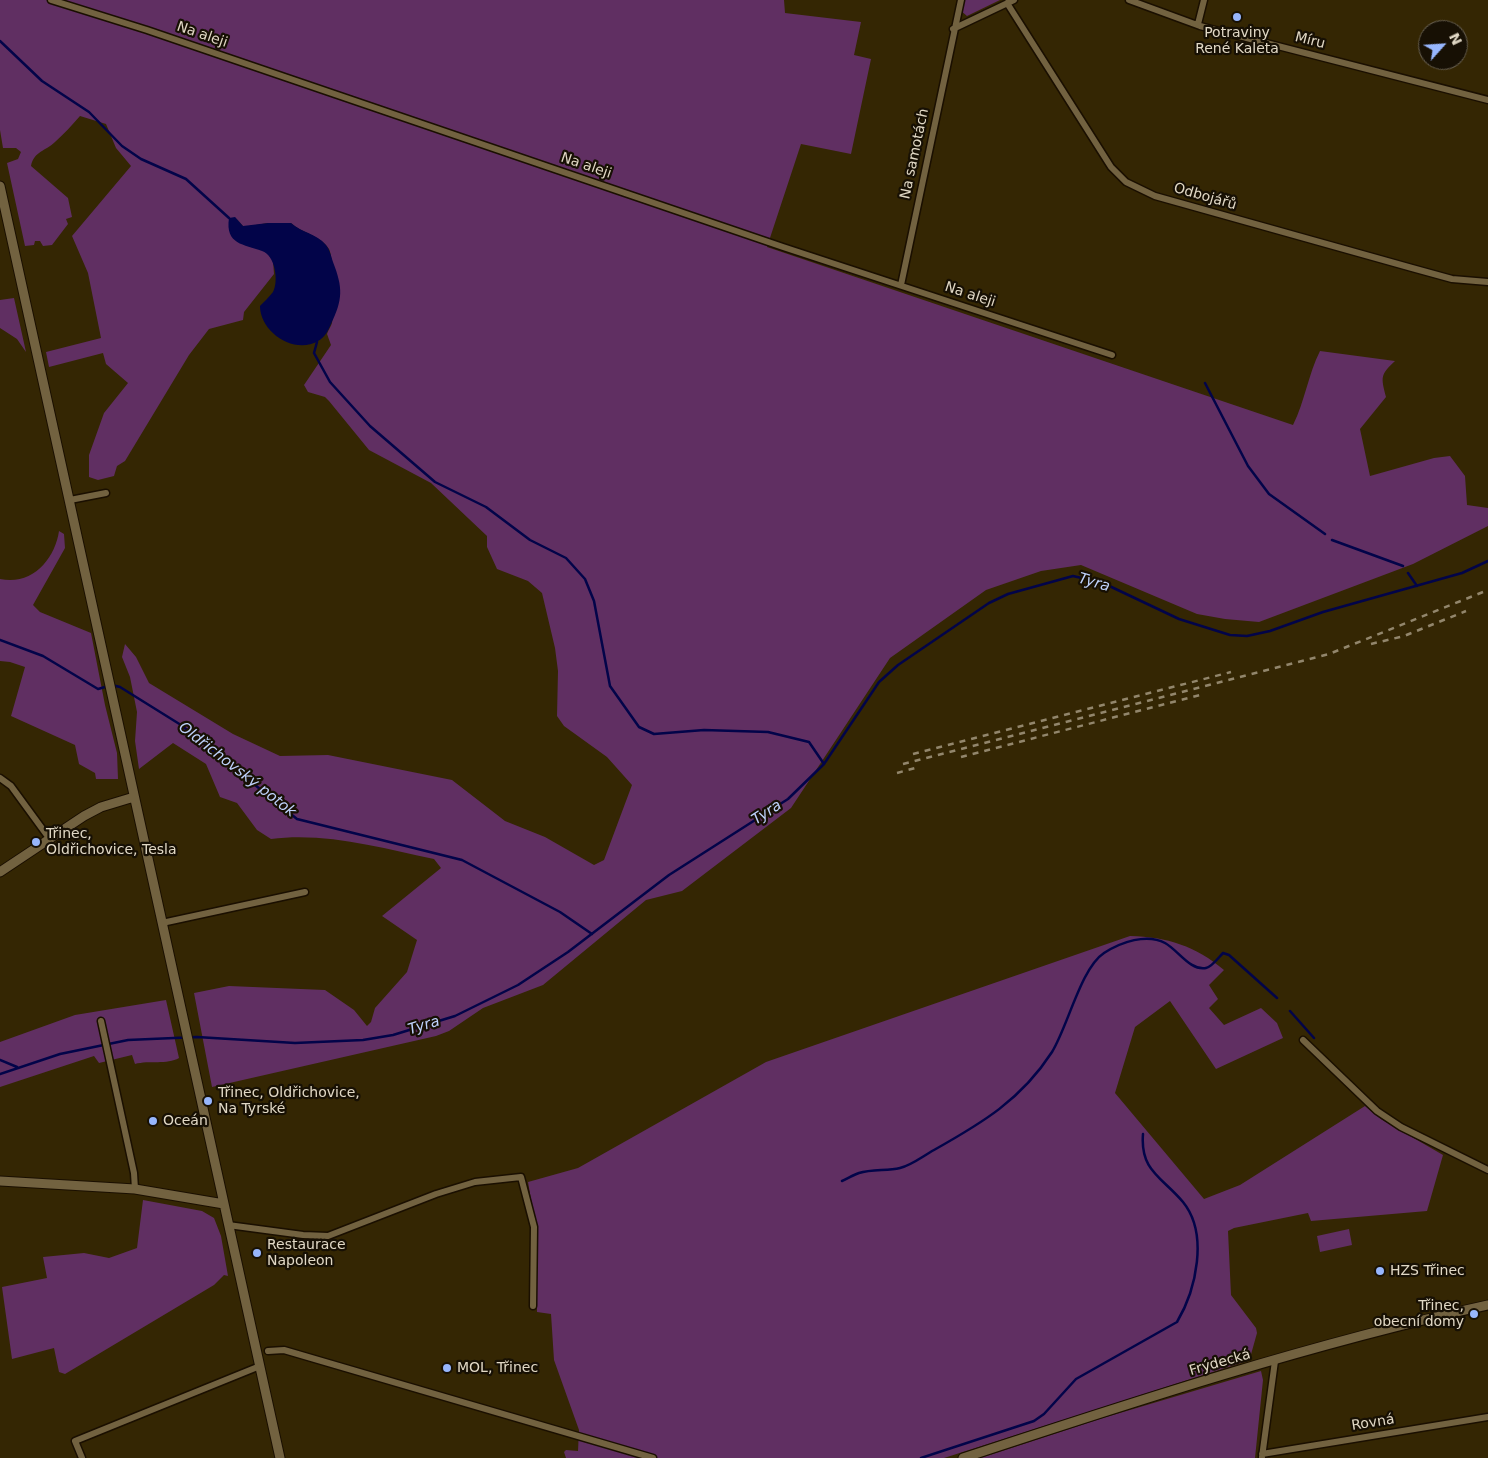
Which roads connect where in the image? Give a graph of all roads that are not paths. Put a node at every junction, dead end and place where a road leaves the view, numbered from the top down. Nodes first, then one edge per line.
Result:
1 (51, 0) edge
2 (960, 0) edge
3 (1129, 0) edge
4 (1204, 0) edge
5 (1011, 2) edge
6 (1198, 24) junction
7 (953, 29) junction
8 (1488, 100) edge
9 (0, 186) edge
10 (1488, 282) edge
11 (901, 285) junction
12 (1112, 355) dead end
13 (106, 493) dead end
14 (70, 500) junction
15 (0, 778) edge
16 (134, 797) junction
17 (49, 838) junction
18 (0, 872) edge
19 (305, 892) dead end
20 (162, 923) junction
21 (101, 1021) dead end
22 (1303, 1040) dead end
23 (1488, 1170) edge
24 (0, 1181) edge
25 (135, 1189) junction
26 (224, 1204) junction
27 (228, 1225) junction
28 (1488, 1305) edge
29 (533, 1306) dead end
30 (268, 1351) dead end
31 (1275, 1361) junction
32 (260, 1366) junction
33 (1488, 1417) edge
34 (1262, 1456) edge
35 (82, 1458) edge
36 (280, 1458) edge
37 (652, 1458) edge
38 (963, 1458) edge

1 - 11 street, Na aleji
2 - 7 street, Na samotách
3 - 6 street, Míru
4 - 6 street
5 - 7 street
5 - 10 street, Odbojářů
6 - 8 street, Míru
7 - 11 street, Na samotách
9 - 14 main road
11 - 12 street, Na aleji
13 - 14 street
14 - 16 main road
15 - 17 street
16 - 17 main road
16 - 20 main road
17 - 18 main road
19 - 20 street
20 - 26 main road
21 - 25 street
22 - 23 street
24 - 25 main road
25 - 26 main road
26 - 27 main road
27 - 29 street
27 - 32 main road
28 - 31 main road, Frýdecká
30 - 37 street
31 - 34 street
31 - 38 main road, Frýdecká
32 - 35 street
32 - 36 main road
33 - 34 street, Rovná

